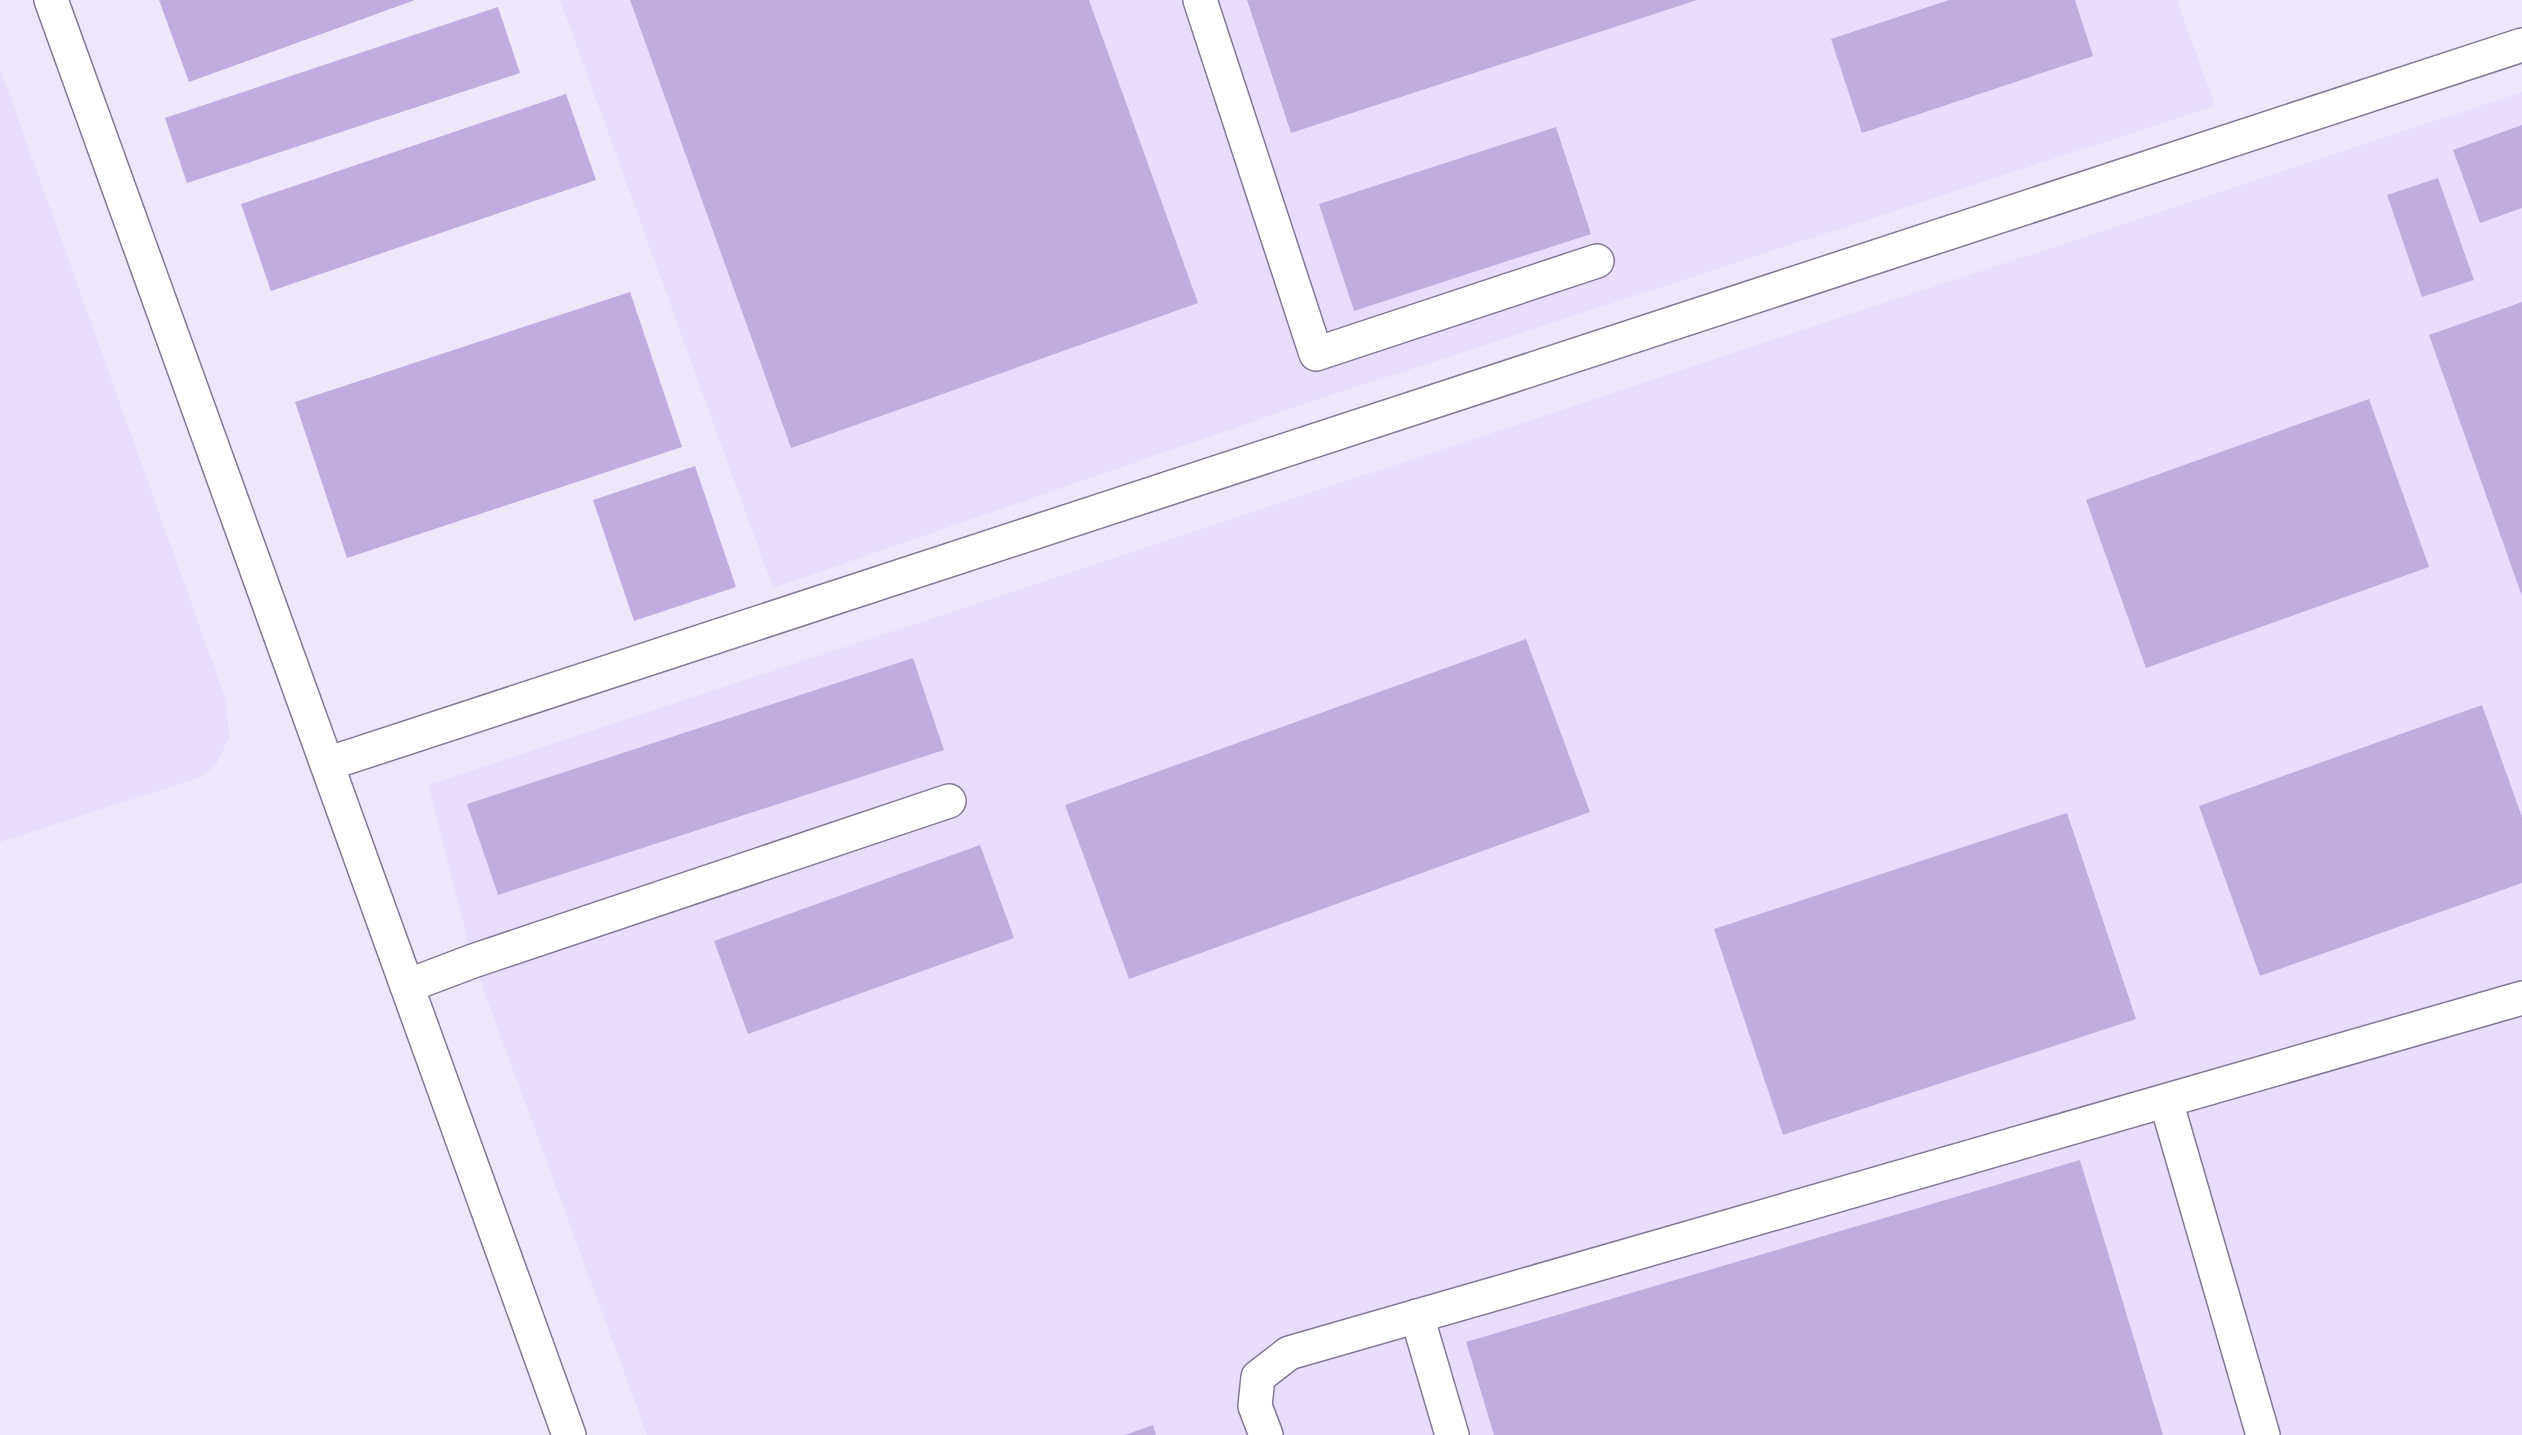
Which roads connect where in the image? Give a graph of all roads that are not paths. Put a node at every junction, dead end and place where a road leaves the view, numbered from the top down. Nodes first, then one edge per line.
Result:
1 (51, 0) edge
2 (1200, 0) edge
3 (2522, 45) edge
4 (1597, 261) dead end
5 (327, 764) junction
6 (949, 801) dead end
7 (407, 986) junction
8 (2522, 998) edge
9 (2166, 1101) junction
10 (1417, 1316) junction
11 (568, 1435) edge
12 (1266, 1435) edge
13 (1452, 1435) edge
14 (2263, 1435) edge

1 - 5 street
2 - 4 street
3 - 5 street
5 - 7 street
6 - 7 street
7 - 11 street
8 - 9 street
9 - 10 street
9 - 14 street
10 - 12 street
10 - 13 street

